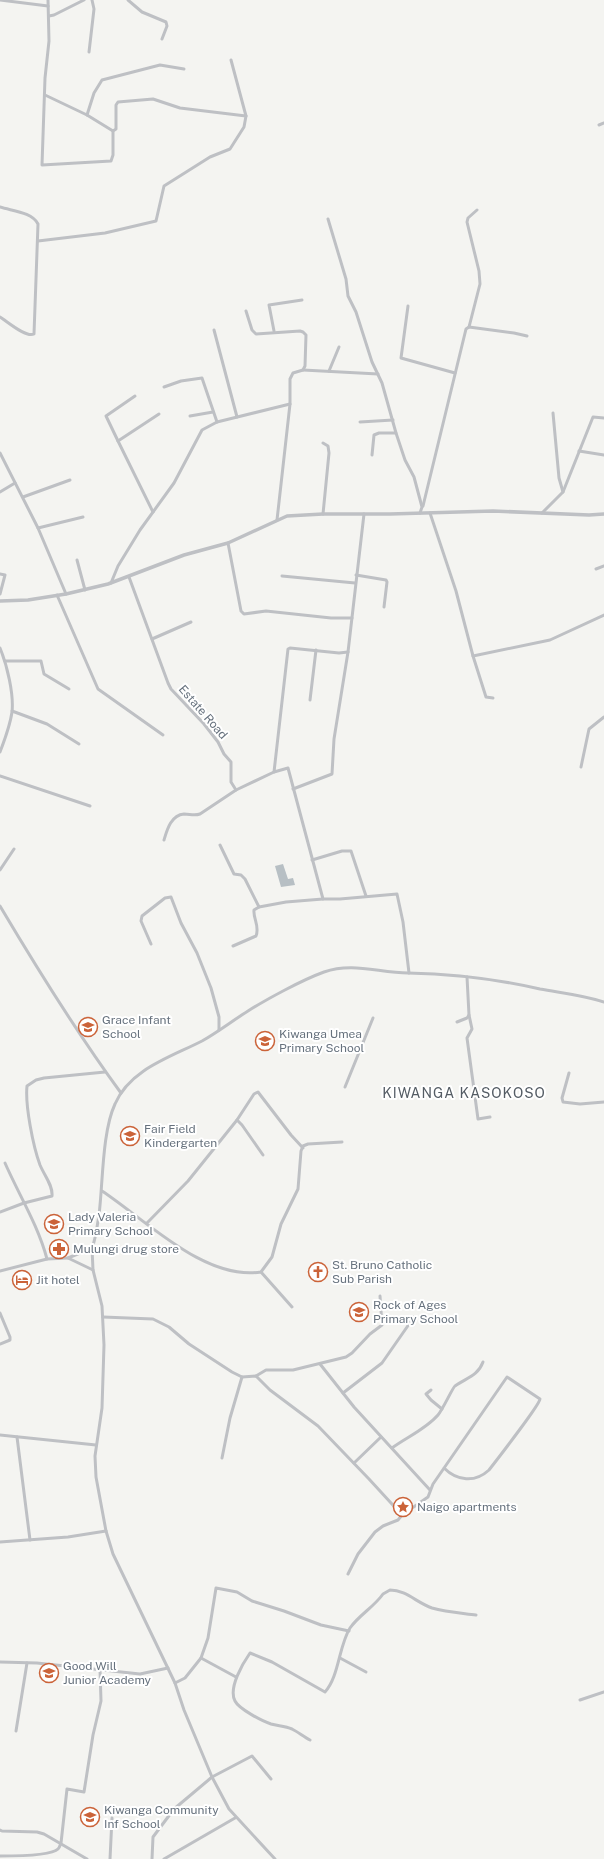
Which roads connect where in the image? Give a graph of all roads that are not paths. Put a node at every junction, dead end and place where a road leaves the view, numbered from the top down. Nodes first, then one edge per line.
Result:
1 (0, 0) edge
2 (48, 0) edge
3 (84, 0) edge
4 (92, 0) edge
5 (128, 0) edge
6 (48, 6) junction
7 (49, 16) junction
8 (162, 39) dead end
9 (89, 52) dead end
10 (231, 60) dead end
11 (184, 69) dead end
12 (45, 95) junction
13 (87, 115) junction
14 (246, 116) junction
15 (604, 123) edge
16 (598, 125) dead end
17 (113, 131) junction
18 (0, 207) edge
19 (477, 210) dead end
20 (328, 219) dead end
21 (38, 241) junction
22 (302, 300) dead end
23 (408, 306) dead end
24 (246, 310) dead end
25 (0, 317) edge
26 (469, 327) junction
27 (214, 330) dead end
28 (274, 331) junction
29 (527, 336) dead end
30 (339, 348) dead end
31 (302, 370) junction
32 (329, 371) junction
33 (455, 373) junction
34 (378, 374) junction
35 (164, 387) dead end
36 (135, 396) dead end
37 (290, 404) junction
38 (213, 412) junction
39 (553, 413) dead end
40 (159, 414) dead end
41 (190, 416) dead end
42 (237, 417) junction
43 (604, 418) edge
44 (393, 420) junction
45 (217, 422) junction
46 (360, 422) dead end
47 (396, 433) junction
48 (118, 441) junction
49 (323, 443) dead end
50 (580, 451) junction
51 (0, 452) edge
52 (372, 455) dead end
53 (604, 455) edge
54 (70, 480) dead end
55 (15, 483) junction
56 (0, 492) edge
57 (562, 492) junction
58 (22, 498) junction
59 (422, 507) junction
60 (153, 512) junction
61 (542, 512) junction
62 (420, 513) junction
63 (430, 513) junction
64 (323, 514) junction
65 (364, 514) junction
66 (604, 514) edge
67 (83, 516) dead end
68 (277, 520) junction
69 (38, 528) junction
70 (228, 543) junction
71 (77, 560) dead end
72 (604, 566) edge
73 (596, 569) dead end
74 (0, 574) edge
75 (356, 575) junction
76 (282, 576) dead end
77 (129, 577) junction
78 (111, 583) junction
79 (355, 583) junction
80 (85, 590) junction
81 (0, 594) edge
82 (66, 594) junction
83 (57, 595) junction
84 (0, 601) edge
85 (384, 607) dead end
86 (604, 615) edge
87 (352, 618) junction
88 (192, 622) dead end
89 (152, 639) junction
90 (0, 648) edge
91 (316, 650) junction
92 (348, 652) junction
93 (473, 656) junction
94 (5, 661) junction
95 (69, 688) dead end
96 (493, 698) dead end
97 (310, 700) dead end
98 (12, 711) junction
99 (604, 717) edge
100 (163, 735) dead end
101 (79, 744) dead end
102 (0, 752) edge
103 (581, 767) dead end
104 (274, 772) junction
105 (0, 776) edge
106 (293, 788) junction
107 (236, 790) junction
108 (90, 806) dead end
109 (164, 840) dead end
110 (220, 845) dead end
111 (14, 849) dead end
112 (312, 860) junction
113 (0, 870) edge
114 (366, 896) junction
115 (323, 899) junction
116 (0, 906) edge
117 (259, 907) junction
118 (151, 944) dead end
119 (233, 946) dead end
120 (409, 973) junction
121 (466, 977) junction
122 (604, 1002) edge
123 (469, 1015) junction
124 (372, 1018) dead end
125 (457, 1022) dead end
126 (218, 1030) junction
127 (105, 1072) junction
128 (568, 1073) dead end
129 (345, 1087) dead end
130 (121, 1093) junction
131 (604, 1102) edge
132 (490, 1117) dead end
133 (237, 1120) junction
134 (342, 1142) dead end
135 (303, 1148) junction
136 (263, 1155) dead end
137 (5, 1163) dead end
138 (102, 1191) junction
139 (24, 1203) junction
140 (0, 1212) edge
141 (147, 1223) junction
142 (92, 1248) junction
143 (68, 1258) junction
144 (47, 1259) junction
145 (93, 1270) junction
146 (0, 1271) edge
147 (261, 1272) junction
148 (380, 1296) dead end
149 (292, 1307) dead end
150 (0, 1312) edge
151 (103, 1317) junction
152 (414, 1317) dead end
153 (0, 1344) edge
154 (483, 1362) dead end
155 (320, 1364) junction
156 (256, 1376) junction
157 (242, 1377) junction
158 (431, 1390) dead end
159 (342, 1393) junction
160 (442, 1409) junction
161 (0, 1435) edge
162 (17, 1437) junction
163 (381, 1437) junction
164 (96, 1445) junction
165 (392, 1448) junction
166 (222, 1458) dead end
167 (354, 1463) junction
168 (444, 1468) junction
169 (430, 1490) junction
170 (402, 1515) junction
171 (106, 1531) junction
172 (30, 1540) junction
173 (0, 1542) edge
174 (348, 1574) dead end
175 (476, 1614) dead end
176 (349, 1631) junction
177 (201, 1658) junction
178 (340, 1658) junction
179 (0, 1662) edge
180 (27, 1663) junction
181 (168, 1668) junction
182 (100, 1669) junction
183 (366, 1672) dead end
184 (236, 1677) junction
185 (175, 1683) junction
186 (604, 1692) edge
187 (580, 1700) dead end
188 (16, 1731) dead end
189 (310, 1740) dead end
190 (212, 1777) junction
191 (271, 1780) dead end
192 (112, 1818) dead end
193 (235, 1818) junction
194 (0, 1830) edge
195 (61, 1843) junction
196 (0, 1856) edge
197 (87, 1859) edge
198 (110, 1859) edge
199 (152, 1859) edge
200 (164, 1859) edge
201 (275, 1859) edge

1 - 6 street
2 - 6 street
3 - 7 street
4 - 9 street
5 - 8 street
6 - 7 street
7 - 12 street
10 - 14 street
11 - 13 street
12 - 13 street
12 - 17 street
13 - 17 street
14 - 17 street
14 - 21 street
15 - 16 street
18 - 21 street
19 - 26 street
20 - 34 street
21 - 25 street
22 - 28 street
23 - 33 street
24 - 28 street
26 - 29 street
26 - 33 street
27 - 42 street
28 - 31 street
30 - 32 street
31 - 32 street
31 - 37 street
32 - 34 street
33 - 59 street
34 - 44 street
35 - 38 street
36 - 48 street
37 - 42 street
37 - 68 street
38 - 41 street
38 - 45 street
39 - 57 street
40 - 48 street
42 - 45 street
43 - 50 street
44 - 46 street
44 - 47 street
45 - 60 street
47 - 52 street
47 - 59 street
48 - 60 street
49 - 64 street
50 - 53 street
50 - 57 street
51 - 55 street
54 - 58 street
55 - 56 street
55 - 58 street
57 - 61 street
58 - 69 street
59 - 62 street
60 - 78 street
61 - 63 street
61 - 66 street
62 - 63 street
62 - 65 street
63 - 93 street
64 - 65 street
64 - 68 street
65 - 75 street
67 - 69 street
68 - 70 street
69 - 82 street
70 - 77 street
70 - 87 street
71 - 80 street
72 - 73 street
74 - 81 street
75 - 79 street
75 - 85 street
76 - 79 street
77 - 78 street
77 - 89 street, Estate Road
78 - 80 street
79 - 87 street
80 - 82 street
82 - 83 street
83 - 84 street
83 - 100 street
86 - 93 street
87 - 92 street
88 - 89 street
89 - 107 street, Estate Road
90 - 94 street
91 - 92 street
91 - 97 street
91 - 104 street
92 - 106 street
93 - 96 street
94 - 95 street
94 - 98 street
98 - 101 street
98 - 102 street
99 - 103 street
104 - 106 street
104 - 107 street
105 - 108 street
106 - 112 street
107 - 109 street
110 - 117 street
111 - 113 street
112 - 114 street
112 - 115 street
114 - 115 street
114 - 120 street
115 - 117 street
116 - 127 street
117 - 119 street
118 - 126 street
120 - 121 street
120 - 126 street
121 - 122 street
121 - 123 street
123 - 125 street
123 - 132 street
124 - 129 street
126 - 130 street
127 - 130 street
127 - 139 street
128 - 131 street
130 - 138 street
133 - 135 street
133 - 136 street
133 - 141 street
134 - 135 street
135 - 147 street
137 - 139 street
138 - 141 street
138 - 142 street
139 - 140 street
139 - 144 street
141 - 147 street
142 - 143 street
142 - 145 street
143 - 144 street
143 - 145 street
144 - 146 street
145 - 151 street
147 - 149 street
148 - 155 street
150 - 153 street
151 - 157 street
151 - 164 street
152 - 159 street
154 - 160 street
155 - 156 street
155 - 159 street
156 - 157 street
156 - 167 street
157 - 166 street
158 - 160 street
159 - 163 street
160 - 165 street
161 - 162 street
162 - 164 street
162 - 172 street
163 - 165 street
163 - 167 street
164 - 171 street
165 - 169 street
167 - 170 street
168 - 168 street
168 - 169 street
169 - 170 street
170 - 174 street
171 - 172 street
171 - 181 street
172 - 173 street
175 - 176 street
176 - 177 street
176 - 178 street
177 - 184 street
177 - 185 street
178 - 183 street
178 - 184 street
179 - 180 street
180 - 182 street
180 - 188 street
181 - 182 street
181 - 185 street
182 - 195 street
184 - 189 street
185 - 190 street
186 - 187 street
190 - 191 street
190 - 193 street
190 - 199 street
192 - 198 street
193 - 200 street
193 - 201 street
194 - 195 street
195 - 196 street
195 - 197 street

